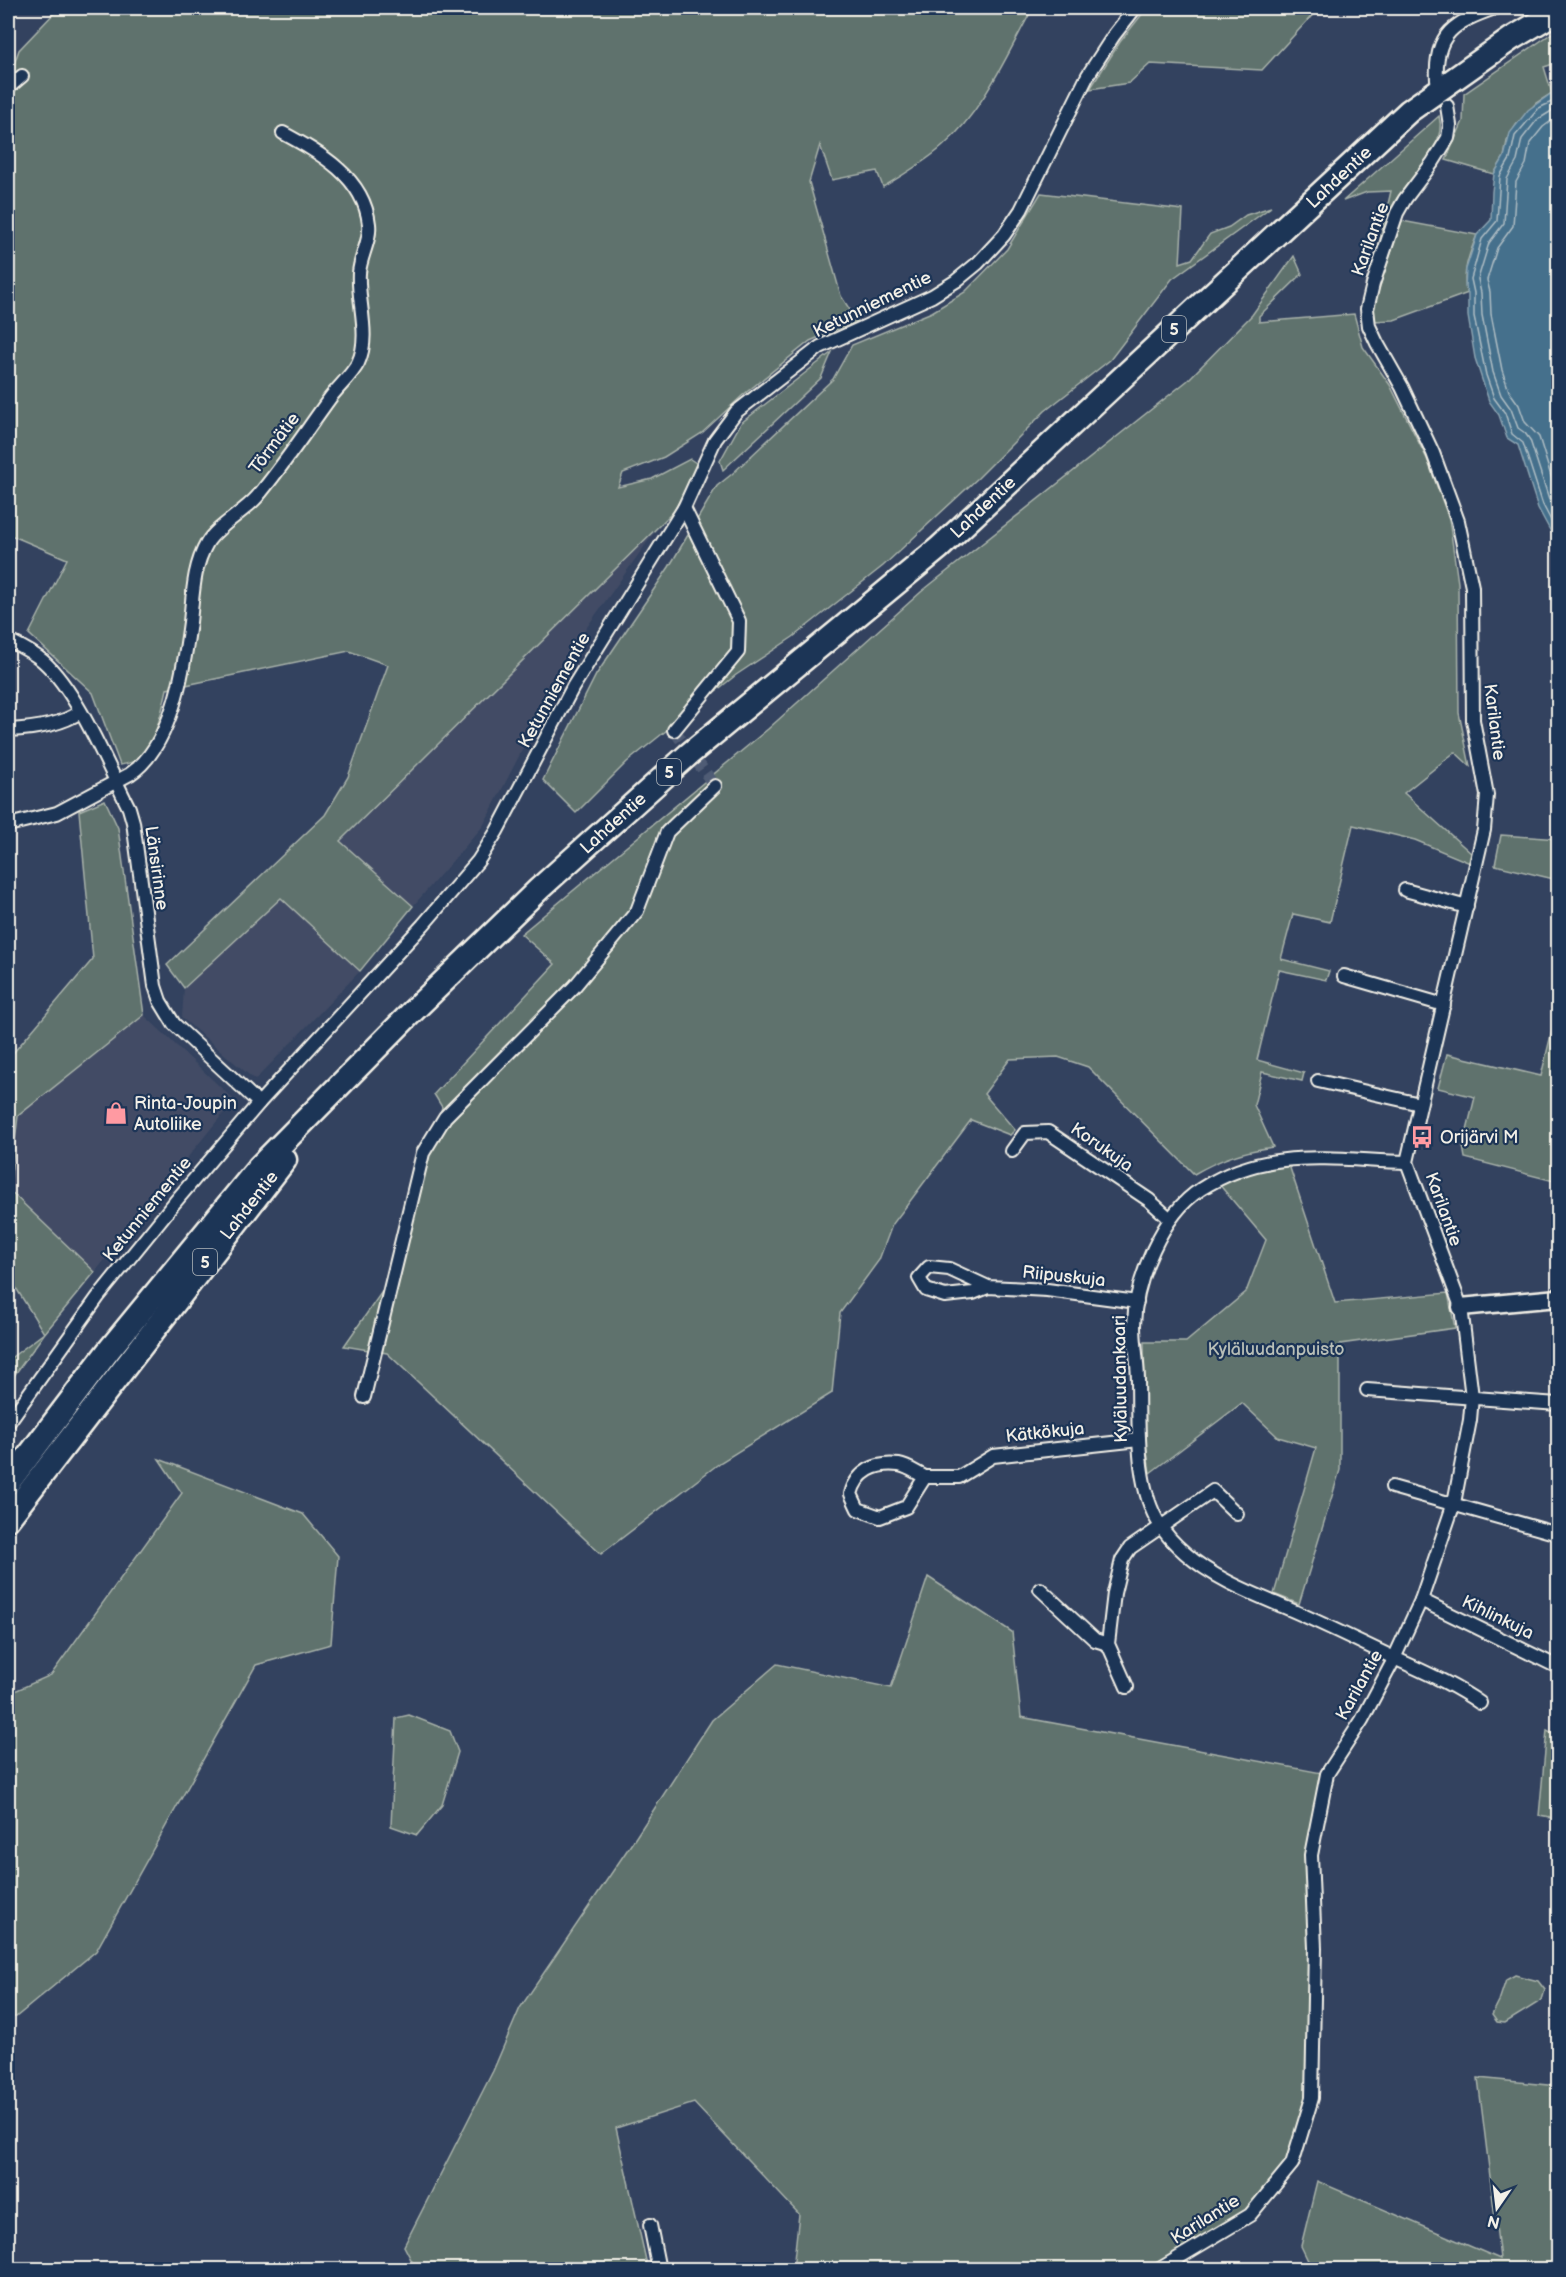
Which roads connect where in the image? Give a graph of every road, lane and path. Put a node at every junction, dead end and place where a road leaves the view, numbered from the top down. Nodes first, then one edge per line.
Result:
1 (1135, 8) edge
2 (1495, 8) edge
3 (1558, 11) edge
4 (1468, 13) edge
5 (22, 76) dead end
6 (1437, 80) dead end
7 (8, 88) edge
8 (1447, 106) dead end
9 (283, 133) dead end
10 (684, 508) junction
11 (8, 640) edge
12 (80, 712) junction
13 (8, 730) edge
14 (674, 730) dead end
15 (116, 782) junction
16 (715, 786) dead end
17 (8, 825) edge
18 (1405, 890) dead end
19 (1467, 907) junction
20 (1344, 976) dead end
21 (1444, 1005) junction
22 (411, 1012) junction
23 (1318, 1081) dead end
24 (259, 1103) junction
25 (1420, 1104) junction
26 (1012, 1151) dead end
27 (1407, 1162) junction
28 (1170, 1219) junction
29 (988, 1287) junction
30 (1558, 1298) edge
31 (1137, 1302) junction
32 (1461, 1307) junction
33 (1367, 1390) dead end
34 (364, 1397) dead end
35 (1472, 1397) junction
36 (1558, 1404) edge
37 (8, 1423) edge
38 (1139, 1440) junction
39 (925, 1477) junction
40 (8, 1484) edge
41 (1392, 1487) dead end
42 (1454, 1503) junction
43 (1237, 1514) dead end
44 (8, 1519) edge
45 (1160, 1526) junction
46 (1558, 1534) edge
47 (1040, 1589) dead end
48 (1421, 1600) junction
49 (1108, 1644) junction
50 (1395, 1658) junction
51 (1558, 1666) edge
52 (1127, 1687) dead end
53 (1480, 1703) dead end
54 (650, 2225) dead end
55 (659, 2270) edge
56 (1158, 2270) edge

1 - 10 street, Ketunniementie
2 - 4 street
3 - 22 highway, Lahdentie / 5
4 - 6 street
5 - 7 street
8 - 19 street, Karilantie
9 - 15 street, Törmätie
10 - 14 street
10 - 24 street, Ketunniementie
11 - 12 street, Länsirinne
12 - 13 street
12 - 15 street, Länsirinne
15 - 17 street, Törmätie
15 - 24 street, Länsirinne
16 - 34 street
18 - 19 street
19 - 21 street, Karilantie
20 - 21 street
21 - 25 street, Karilantie
22 - 40 highway, Lahdentie / 5
22 - 44 highway, Lahdentie / 5
23 - 25 street
24 - 37 street, Ketunniementie
25 - 27 street, Karilantie
26 - 28 street, Korukuja
27 - 28 street, Kyläluudankaari
27 - 32 street, Karilantie
28 - 31 street, Kyläluudankaari
29 - 29 street, Riipuskuja
29 - 31 street, Riipuskuja
30 - 32 street
31 - 38 street, Kyläluudankaari
32 - 35 street, Karilantie
33 - 35 street
35 - 36 street
35 - 42 street, Karilantie
38 - 39 street, Kätkökuja
38 - 45 street, Kyläluudankaari
39 - 39 street, Kätkökuja
41 - 42 street
42 - 46 street
42 - 48 street, Karilantie
43 - 45 street
45 - 49 street
45 - 50 street, Kyläluudankaari
47 - 49 street
48 - 50 street, Karilantie
48 - 51 street, Kihlinkuja
49 - 52 street
50 - 53 street, Kyläluudankaari
50 - 56 street, Karilantie
54 - 55 street

